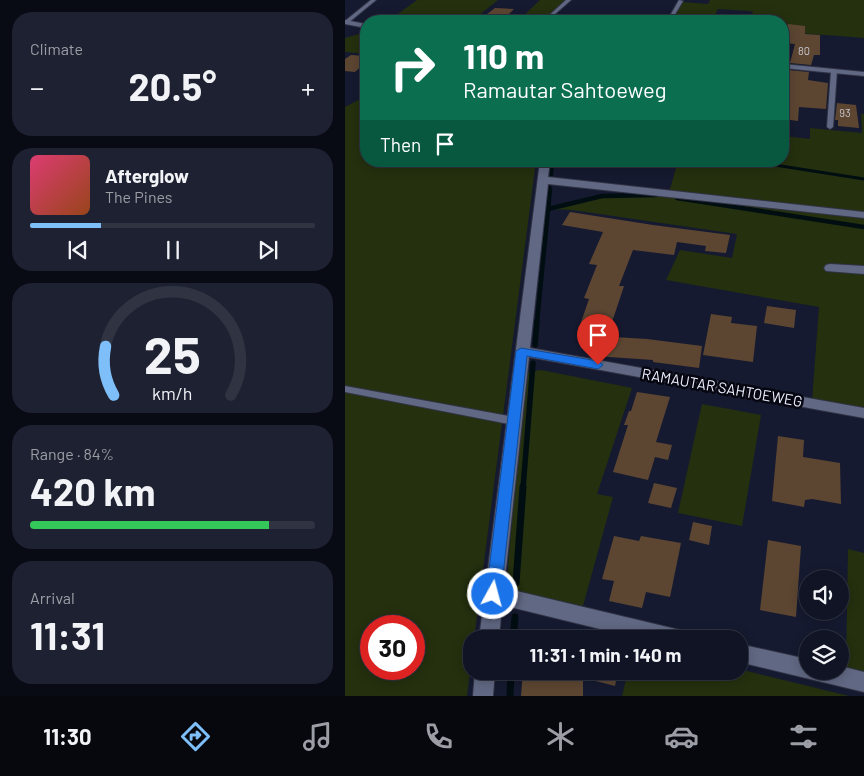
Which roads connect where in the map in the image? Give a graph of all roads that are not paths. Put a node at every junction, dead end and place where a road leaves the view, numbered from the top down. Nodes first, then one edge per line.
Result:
1 (374, 0) edge
2 (569, 0) edge
3 (681, 0) edge
4 (552, 15) edge
5 (672, 15) edge
6 (347, 25) edge
7 (360, 26) edge
8 (789, 67) edge
9 (834, 71) junction
10 (864, 74) edge
11 (830, 127) dead end
12 (544, 167) edge
13 (543, 180) junction
14 (864, 216) edge
15 (830, 268) dead end
16 (864, 270) edge
17 (521, 351) junction
18 (345, 389) edge
19 (864, 414) edge
20 (514, 421) junction
21 (493, 594) junction
22 (490, 630) edge
23 (643, 630) edge
24 (748, 655) edge
25 (799, 667) edge
26 (849, 678) edge
27 (484, 680) edge
28 (864, 682) edge
29 (483, 696) edge

1 - 6 lane
2 - 4 lane
3 - 5 lane
6 - 7 street
8 - 9 street
9 - 10 street
9 - 11 lane
12 - 13 street
13 - 14 street
13 - 17 street
15 - 16 street
17 - 19 street, RAMAUTAR SAHTOEWEG
17 - 20 street
18 - 20 lane
20 - 21 street
21 - 22 street
21 - 23 street
24 - 25 street
26 - 28 street
27 - 29 street

